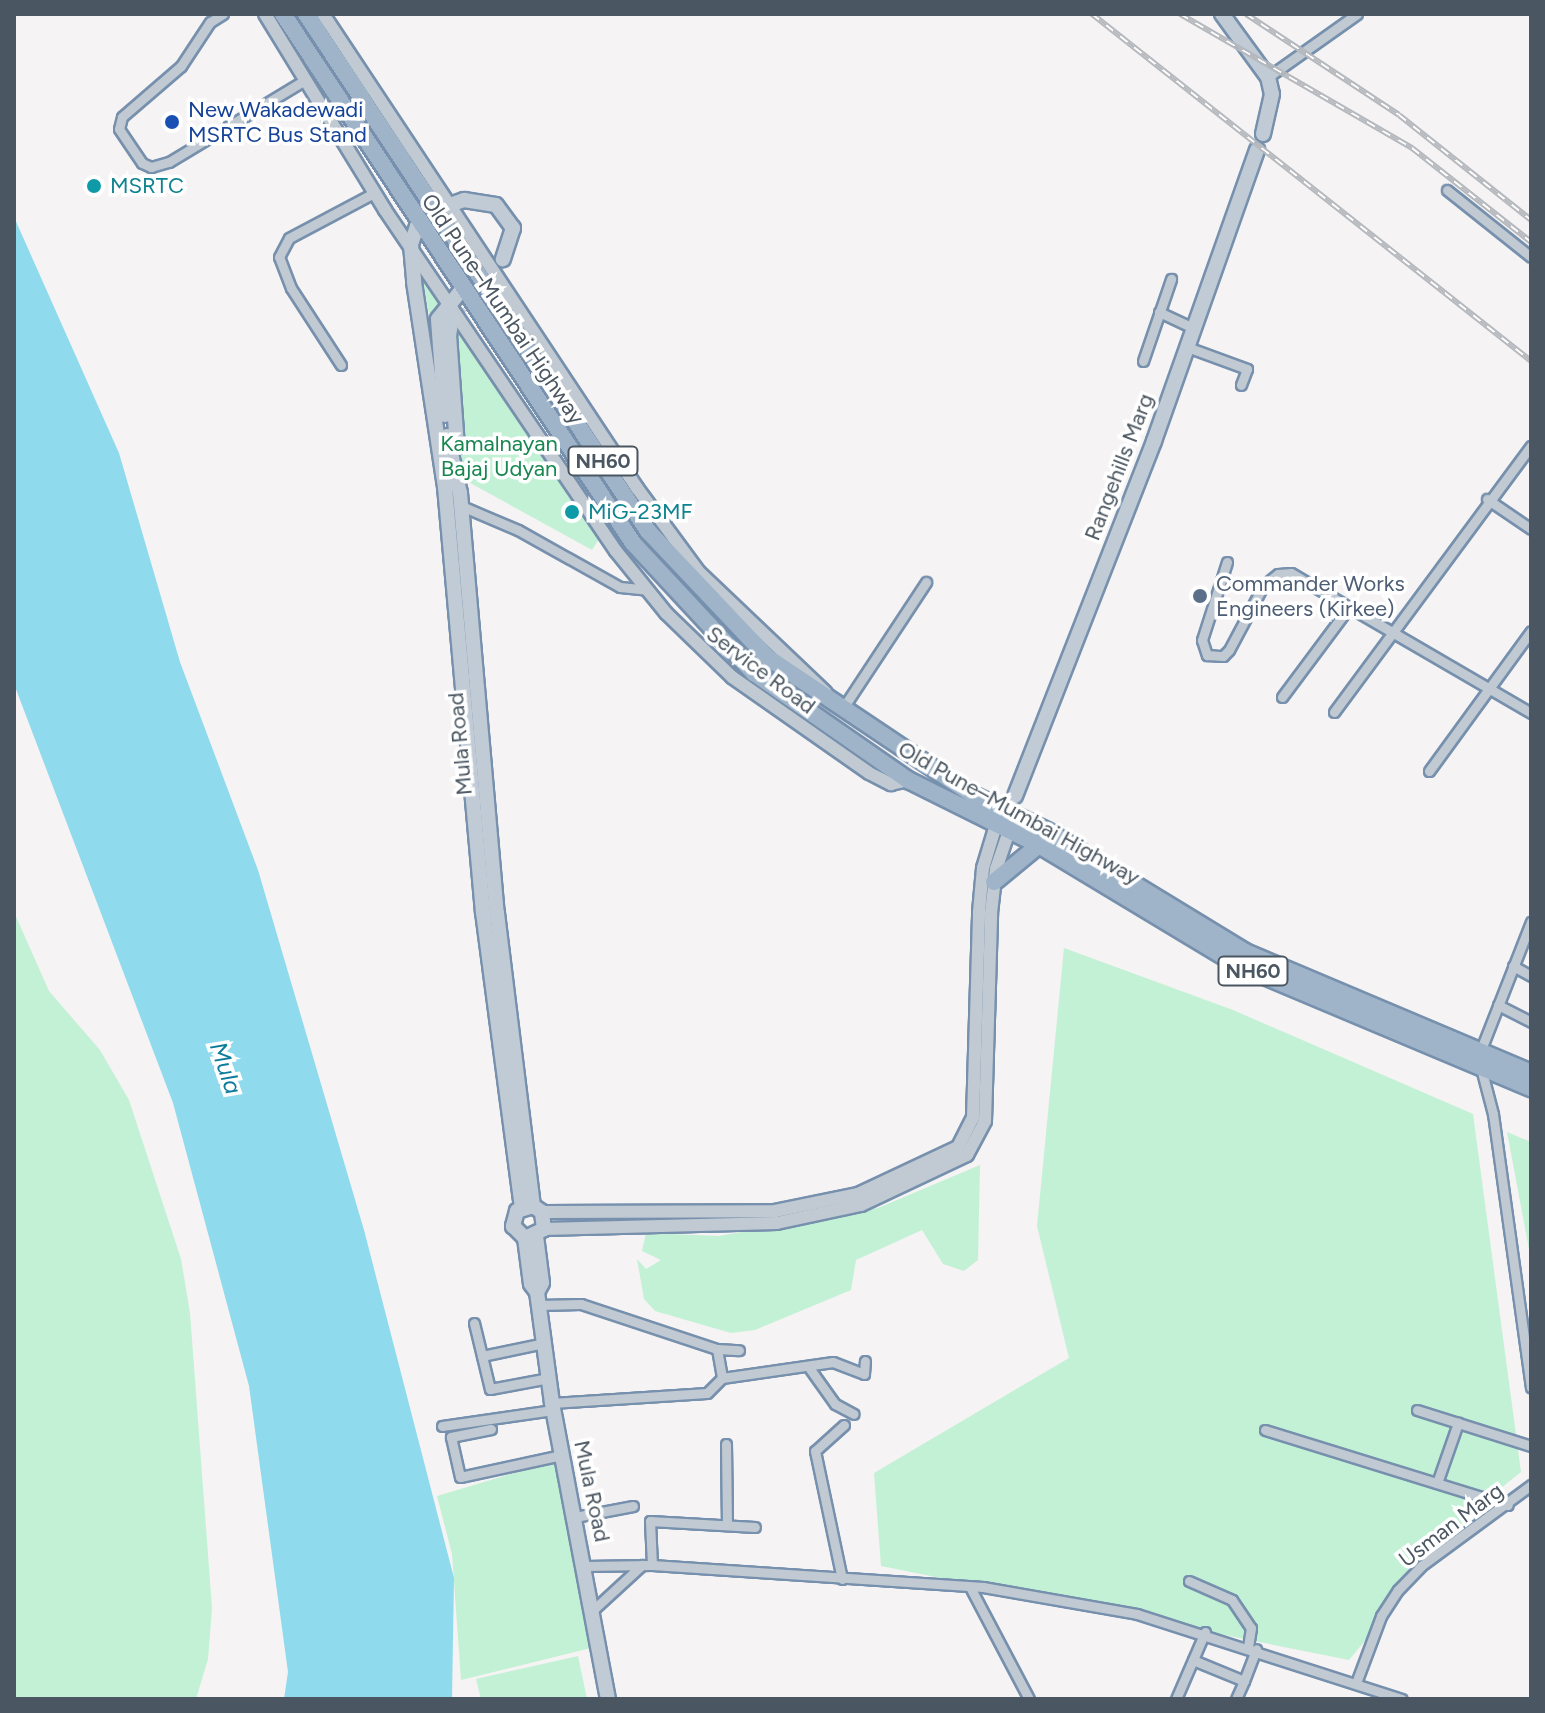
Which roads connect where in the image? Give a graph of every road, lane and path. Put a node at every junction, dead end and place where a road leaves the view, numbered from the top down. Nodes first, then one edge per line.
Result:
1 (223, 14) edge
2 (265, 14) edge
3 (283, 14) edge
4 (306, 14) edge
5 (323, 14) edge
6 (1222, 14) edge
7 (1357, 14) edge
8 (1268, 77) junction
9 (305, 80) junction
10 (1263, 134) dead end
11 (1257, 150) dead end
12 (1447, 190) dead end
13 (374, 193) junction
14 (443, 205) junction
15 (418, 223) junction
16 (411, 245) junction
17 (1531, 257) edge
18 (503, 259) tunnel mouth
19 (1171, 279) dead end
20 (464, 287) junction
21 (449, 300) junction
22 (1159, 312) junction
23 (452, 317) tunnel mouth
24 (1194, 328) junction
25 (1187, 347) junction
26 (1143, 361) dead end
27 (341, 365) dead end
28 (1241, 385) dead end
29 (1531, 446) edge
30 (457, 480) junction
31 (446, 497) junction
32 (1487, 499) junction
33 (461, 506) junction
34 (1531, 529) edge
35 (1227, 562) dead end
36 (926, 582) dead end
37 (647, 590) junction
38 (1349, 607) junction
39 (1392, 630) junction
40 (1531, 631) edge
41 (1491, 688) junction
42 (1282, 697) dead end
43 (836, 703) junction
44 (1334, 712) dead end
45 (1531, 713) edge
46 (1429, 771) dead end
47 (908, 780) junction
48 (1011, 806) junction
49 (1002, 828) junction
50 (1039, 845) junction
51 (994, 882) junction
52 (1531, 922) edge
53 (1513, 966) junction
54 (1531, 976) edge
55 (1498, 1005) junction
56 (1531, 1022) edge
57 (1480, 1060) junction
58 (1531, 1073) edge
59 (1531, 1088) edge
60 (532, 1209) junction
61 (535, 1234) junction
62 (538, 1298) junction
63 (474, 1323) dead end
64 (544, 1343) junction
65 (717, 1349) junction
66 (739, 1350) dead end
67 (482, 1356) junction
68 (865, 1361) dead end
69 (810, 1369) junction
70 (549, 1378) junction
71 (722, 1378) junction
72 (1531, 1387) edge
73 (553, 1406) junction
74 (1417, 1410) dead end
75 (854, 1414) dead end
76 (1458, 1423) junction
77 (844, 1425) dead end
78 (442, 1426) dead end
79 (491, 1429) dead end
80 (1265, 1430) dead end
81 (726, 1444) dead end
82 (1531, 1446) edge
83 (562, 1455) junction
84 (1437, 1483) junction
85 (1531, 1485) edge
86 (1508, 1505) junction
87 (633, 1506) dead end
88 (575, 1517) junction
89 (727, 1525) junction
90 (755, 1527) dead end
91 (647, 1565) junction
92 (585, 1566) junction
93 (842, 1579) junction
94 (1189, 1581) dead end
95 (970, 1587) junction
96 (593, 1610) junction
97 (1205, 1632) junction
98 (1252, 1648) junction
99 (1193, 1660) junction
100 (1244, 1681) junction
101 (1356, 1683) junction
102 (608, 1699) edge
103 (1029, 1699) edge
104 (1176, 1699) edge
105 (1236, 1699) edge
106 (1402, 1699) edge

1 - 9 street
2 - 9 street, Service Road
3 - 15 highway, Old Pune–Mumbai Highway / NH60
4 - 14 highway, Old Pune–Mumbai Highway / NH60
5 - 14 street
6 - 8 main road
7 - 8 street
8 - 10 main road
9 - 13 street, Service Road
11 - 24 main road, Rangehills Marg
12 - 17 street
13 - 16 street, Service Road
13 - 27 street
14 - 18 main road
14 - 43 highway, Old Pune–Mumbai Highway / NH60
15 - 16 main road
15 - 20 highway, Old Pune–Mumbai Highway / NH60
16 - 21 street, Service Road
16 - 31 main road
19 - 22 street
20 - 21 main road
20 - 47 highway, Old Pune–Mumbai Highway / NH60
21 - 30 main road, Mula Road
21 - 37 street, Service Road
22 - 24 street
22 - 26 street
23 - 30 main road
24 - 25 main road, Rangehills Marg
25 - 28 street
25 - 48 main road, Rangehills Marg
29 - 32 street
30 - 33 main road, Mula Road
31 - 33 street
31 - 60 main road
32 - 34 street
32 - 39 street
33 - 37 street
33 - 60 main road, Mula Road
35 - 38 street
36 - 43 street
37 - 47 street, Service Road
38 - 39 street
38 - 42 street
39 - 41 street
39 - 44 street
40 - 41 street
41 - 45 street
41 - 46 street
43 - 48 highway, Old Pune–Mumbai Highway / NH60
47 - 49 highway, Old Pune–Mumbai Highway / NH60
48 - 49 main road, Rangehills Marg
48 - 57 highway, Old Pune–Mumbai Highway / NH60
49 - 50 highway, Old Pune–Mumbai Highway / NH60
49 - 51 street
49 - 60 street
50 - 51 highway
50 - 57 highway, Old Pune–Mumbai Highway / NH60
51 - 61 street
52 - 53 street
53 - 54 street
53 - 55 street
55 - 56 street
55 - 57 street
57 - 58 highway, Old Pune–Mumbai Highway / NH60
57 - 59 highway, Old Pune–Mumbai Highway / NH60
57 - 72 street
60 - 61 main road, Mula Road
60 - 61 main road, Mula Road
61 - 62 main road, Mula Road
62 - 64 main road, Mula Road
62 - 65 street
63 - 67 street
64 - 67 street
64 - 70 main road, Mula Road
65 - 66 street
65 - 71 street
67 - 70 street
68 - 69 street
69 - 71 street
69 - 75 street
70 - 73 main road, Mula Road
71 - 73 street
73 - 78 street
73 - 83 main road, Mula Road
74 - 76 street
76 - 82 street
76 - 84 street
77 - 93 street
79 - 83 street
80 - 84 street
81 - 89 street
83 - 88 main road, Mula Road
84 - 86 street
85 - 86 street, Usman Marg
86 - 101 street, Usman Marg
87 - 88 street
88 - 92 main road, Mula Road
89 - 90 street
89 - 91 street
91 - 92 street
91 - 93 street
91 - 96 street
92 - 96 main road, Mula Road
93 - 95 street
94 - 98 street
95 - 97 street
95 - 103 street
96 - 102 main road, Mula Road
97 - 98 street
97 - 99 street
98 - 100 street
98 - 101 street
99 - 100 street
99 - 104 street
100 - 105 street
101 - 106 street

